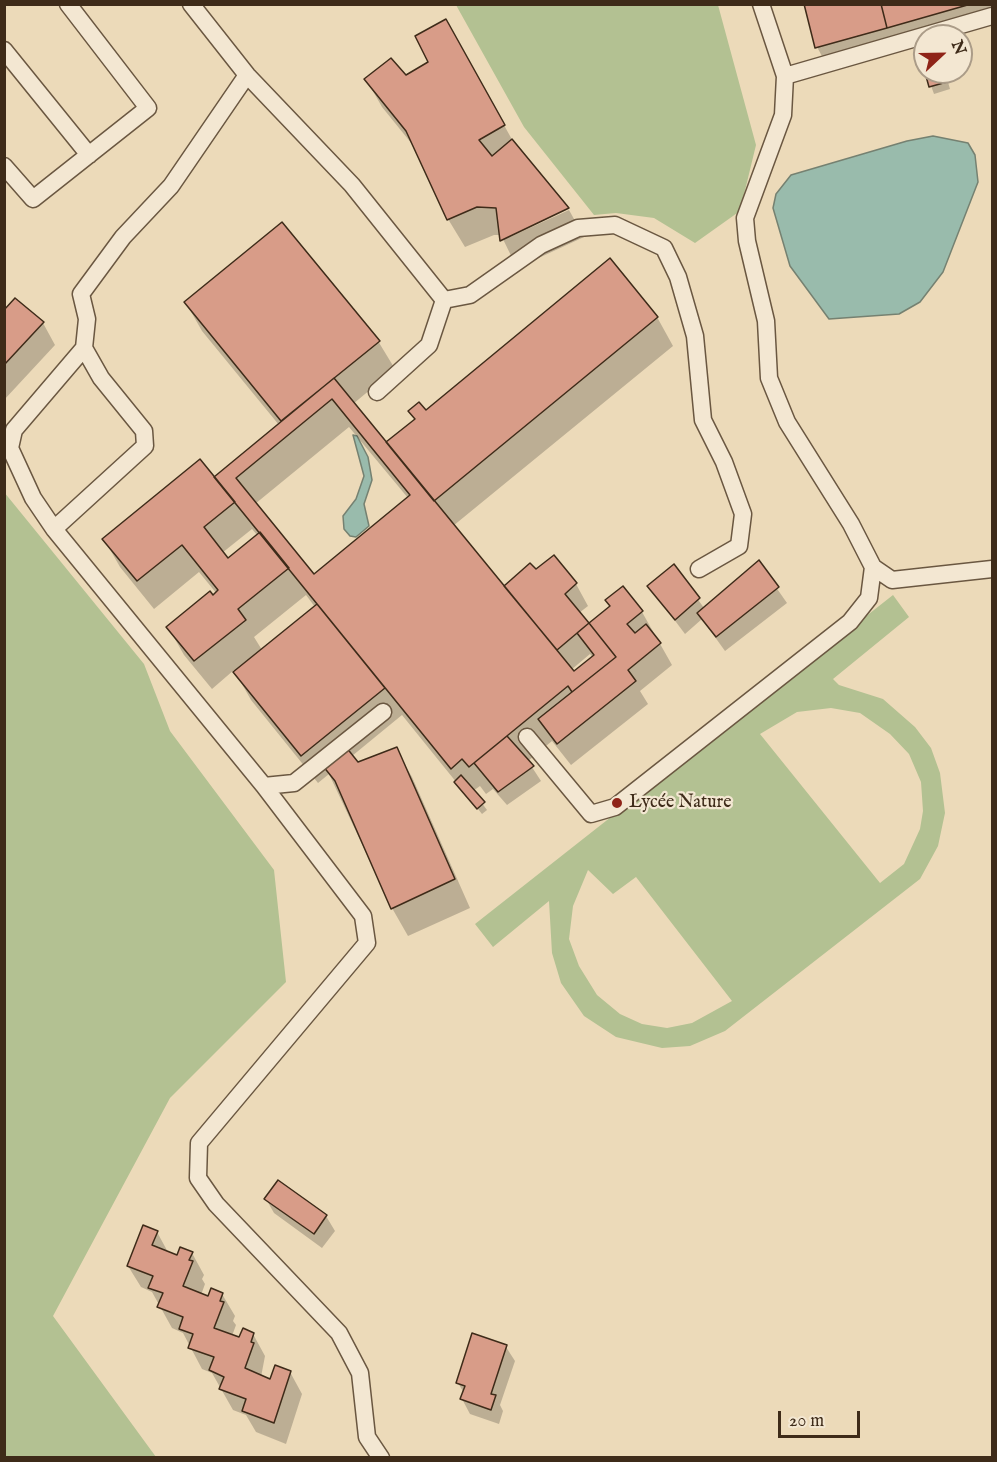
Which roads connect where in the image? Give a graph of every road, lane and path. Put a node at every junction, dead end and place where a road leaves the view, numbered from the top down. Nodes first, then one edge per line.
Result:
1 (68, 4) edge
2 (191, 4) edge
3 (761, 4) edge
4 (993, 16) edge
5 (4, 50) edge
6 (247, 75) junction
7 (785, 76) junction
8 (89, 155) junction
9 (4, 166) edge
10 (444, 300) junction
11 (84, 348) junction
12 (376, 392) dead end
13 (54, 529) junction
14 (873, 567) junction
15 (699, 569) dead end
16 (993, 569) edge
17 (383, 712) dead end
18 (526, 737) dead end
19 (264, 786) junction
20 (381, 1458) edge

1 - 8 lane
2 - 6 lane
3 - 7 lane
4 - 7 lane
5 - 8 lane
6 - 10 lane
6 - 11 lane
7 - 14 lane
8 - 9 lane
10 - 12 lane
10 - 15 lane
11 - 13 lane
11 - 13 lane
13 - 19 lane
14 - 16 lane
14 - 18 lane
17 - 19 lane
19 - 20 lane

